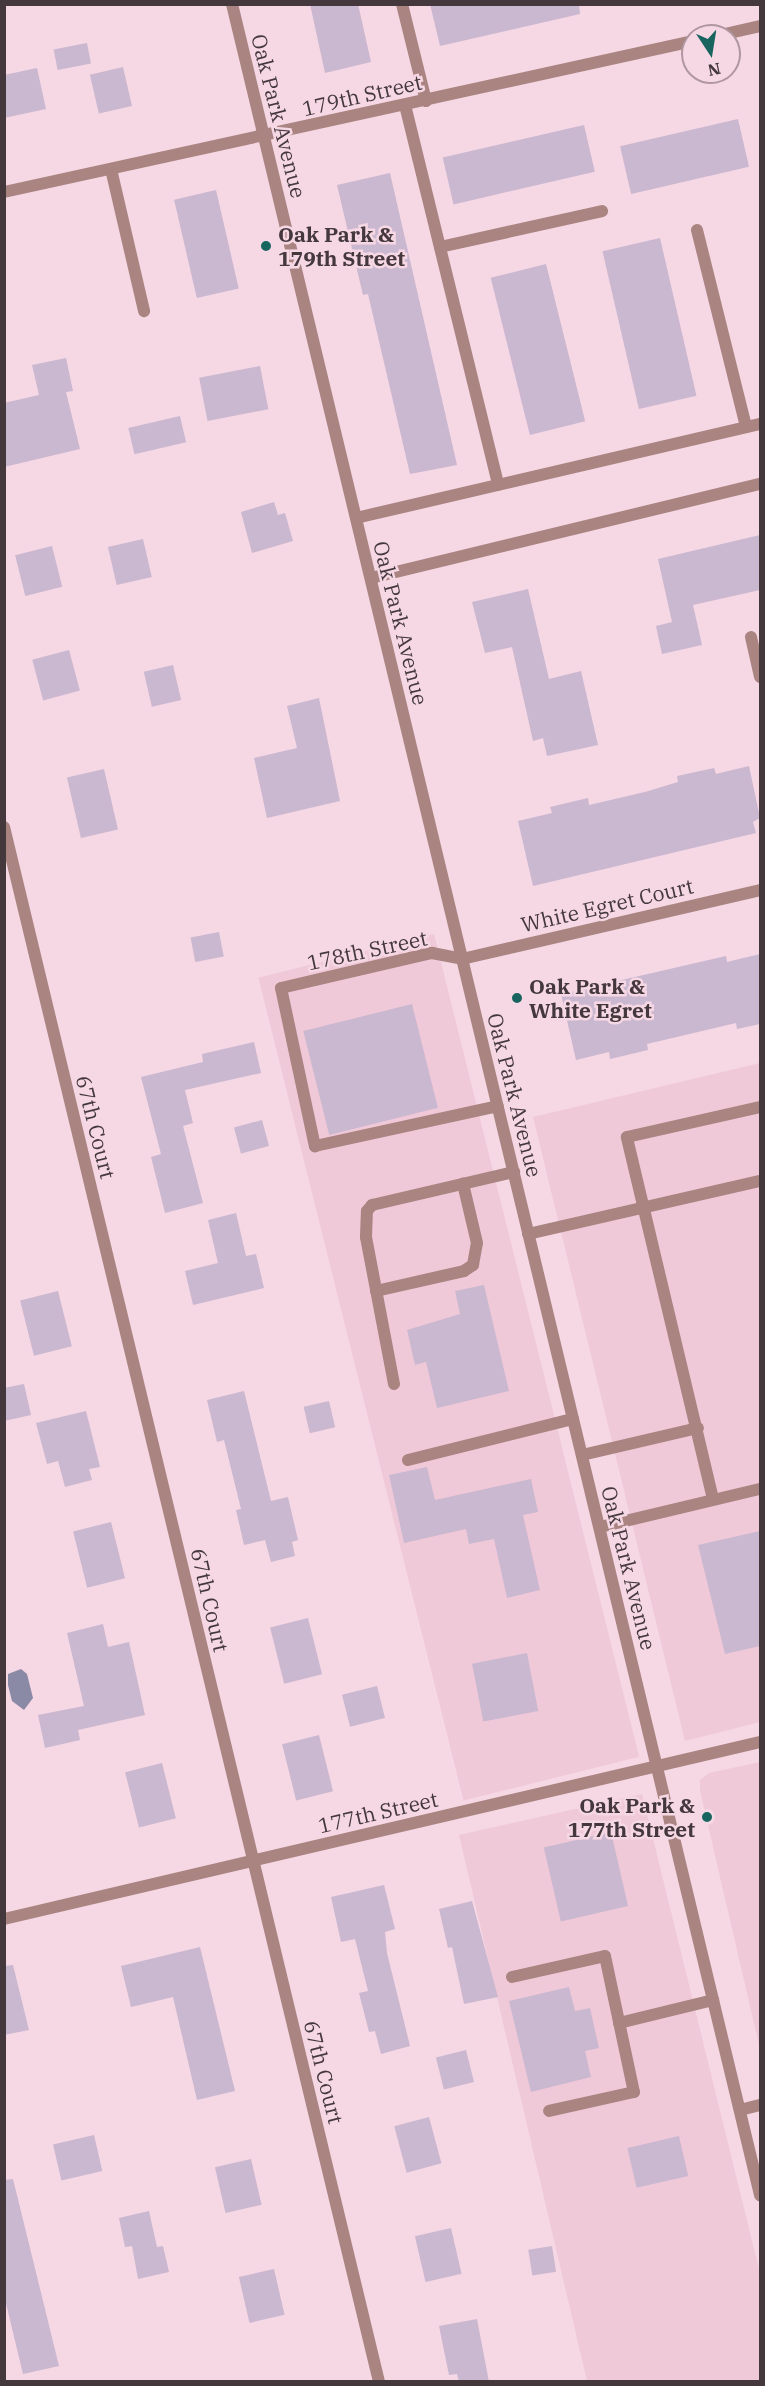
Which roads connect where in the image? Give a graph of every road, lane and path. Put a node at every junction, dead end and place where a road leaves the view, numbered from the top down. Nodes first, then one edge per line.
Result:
1 (232, 4) edge
2 (402, 4) edge
3 (760, 26) edge
4 (741, 30) edge
5 (681, 44) edge
6 (426, 101) junction
7 (405, 105) junction
8 (264, 137) junction
9 (111, 169) junction
10 (4, 192) edge
11 (602, 211) dead end
12 (697, 230) dead end
13 (440, 247) junction
14 (144, 311) dead end
15 (760, 424) edge
16 (746, 427) junction
17 (760, 484) edge
18 (498, 485) junction
19 (356, 518) junction
20 (371, 579) junction
21 (751, 637) dead end
22 (760, 677) edge
23 (4, 827) edge
24 (760, 890) edge
25 (462, 959) junction
26 (498, 1106) junction
27 (760, 1107) edge
28 (513, 1172) junction
29 (760, 1181) edge
30 (463, 1184) junction
31 (645, 1208) junction
32 (528, 1234) junction
33 (376, 1291) junction
34 (394, 1384) dead end
35 (573, 1419) junction
36 (698, 1428) junction
37 (582, 1455) junction
38 (408, 1460) dead end
39 (760, 1489) edge
40 (713, 1499) junction
41 (600, 1527) junction
42 (760, 1742) edge
43 (657, 1766) junction
44 (252, 1861) junction
45 (4, 1919) edge
46 (512, 1977) dead end
47 (713, 2000) junction
48 (619, 2023) junction
49 (760, 2105) edge
50 (549, 2110) dead end
51 (740, 2110) junction
52 (760, 2195) edge
53 (380, 2382) edge

1 - 8 street, Oak Park Avenue
2 - 6 street
3 - 4 street
5 - 6 street, 179th Street
6 - 7 street, 179th Street
7 - 8 street, 179th Street
7 - 13 street
8 - 9 street, 179th Street
8 - 19 street, Oak Park Avenue
9 - 10 street, 179th Street
9 - 14 street
11 - 13 street
12 - 16 street
13 - 18 street
15 - 16 street
16 - 18 street
17 - 20 street
18 - 19 street
19 - 20 street, Oak Park Avenue
20 - 25 street, Oak Park Avenue
21 - 22 street
23 - 44 street, 67th Court
24 - 25 street, White Egret Court
25 - 26 street, Oak Park Avenue
25 - 26 street, 178th Street
26 - 28 street, Oak Park Avenue
27 - 31 street
28 - 30 street
28 - 32 street, Oak Park Avenue
29 - 31 street
30 - 33 street
30 - 33 street
31 - 32 street
31 - 36 street
32 - 35 street, Oak Park Avenue
33 - 34 street
35 - 37 street, Oak Park Avenue
35 - 38 street
36 - 37 street
36 - 40 street
37 - 41 street, Oak Park Avenue
39 - 40 street
40 - 41 street
41 - 43 street, Oak Park Avenue
42 - 43 street, 177th Street
43 - 44 street, 177th Street
43 - 47 street, Oak Park Avenue
44 - 45 street, 177th Street
44 - 53 street, 67th Court
46 - 48 street
47 - 48 street
47 - 51 street, Oak Park Avenue
48 - 50 street
49 - 51 street
51 - 52 street, Oak Park Avenue

